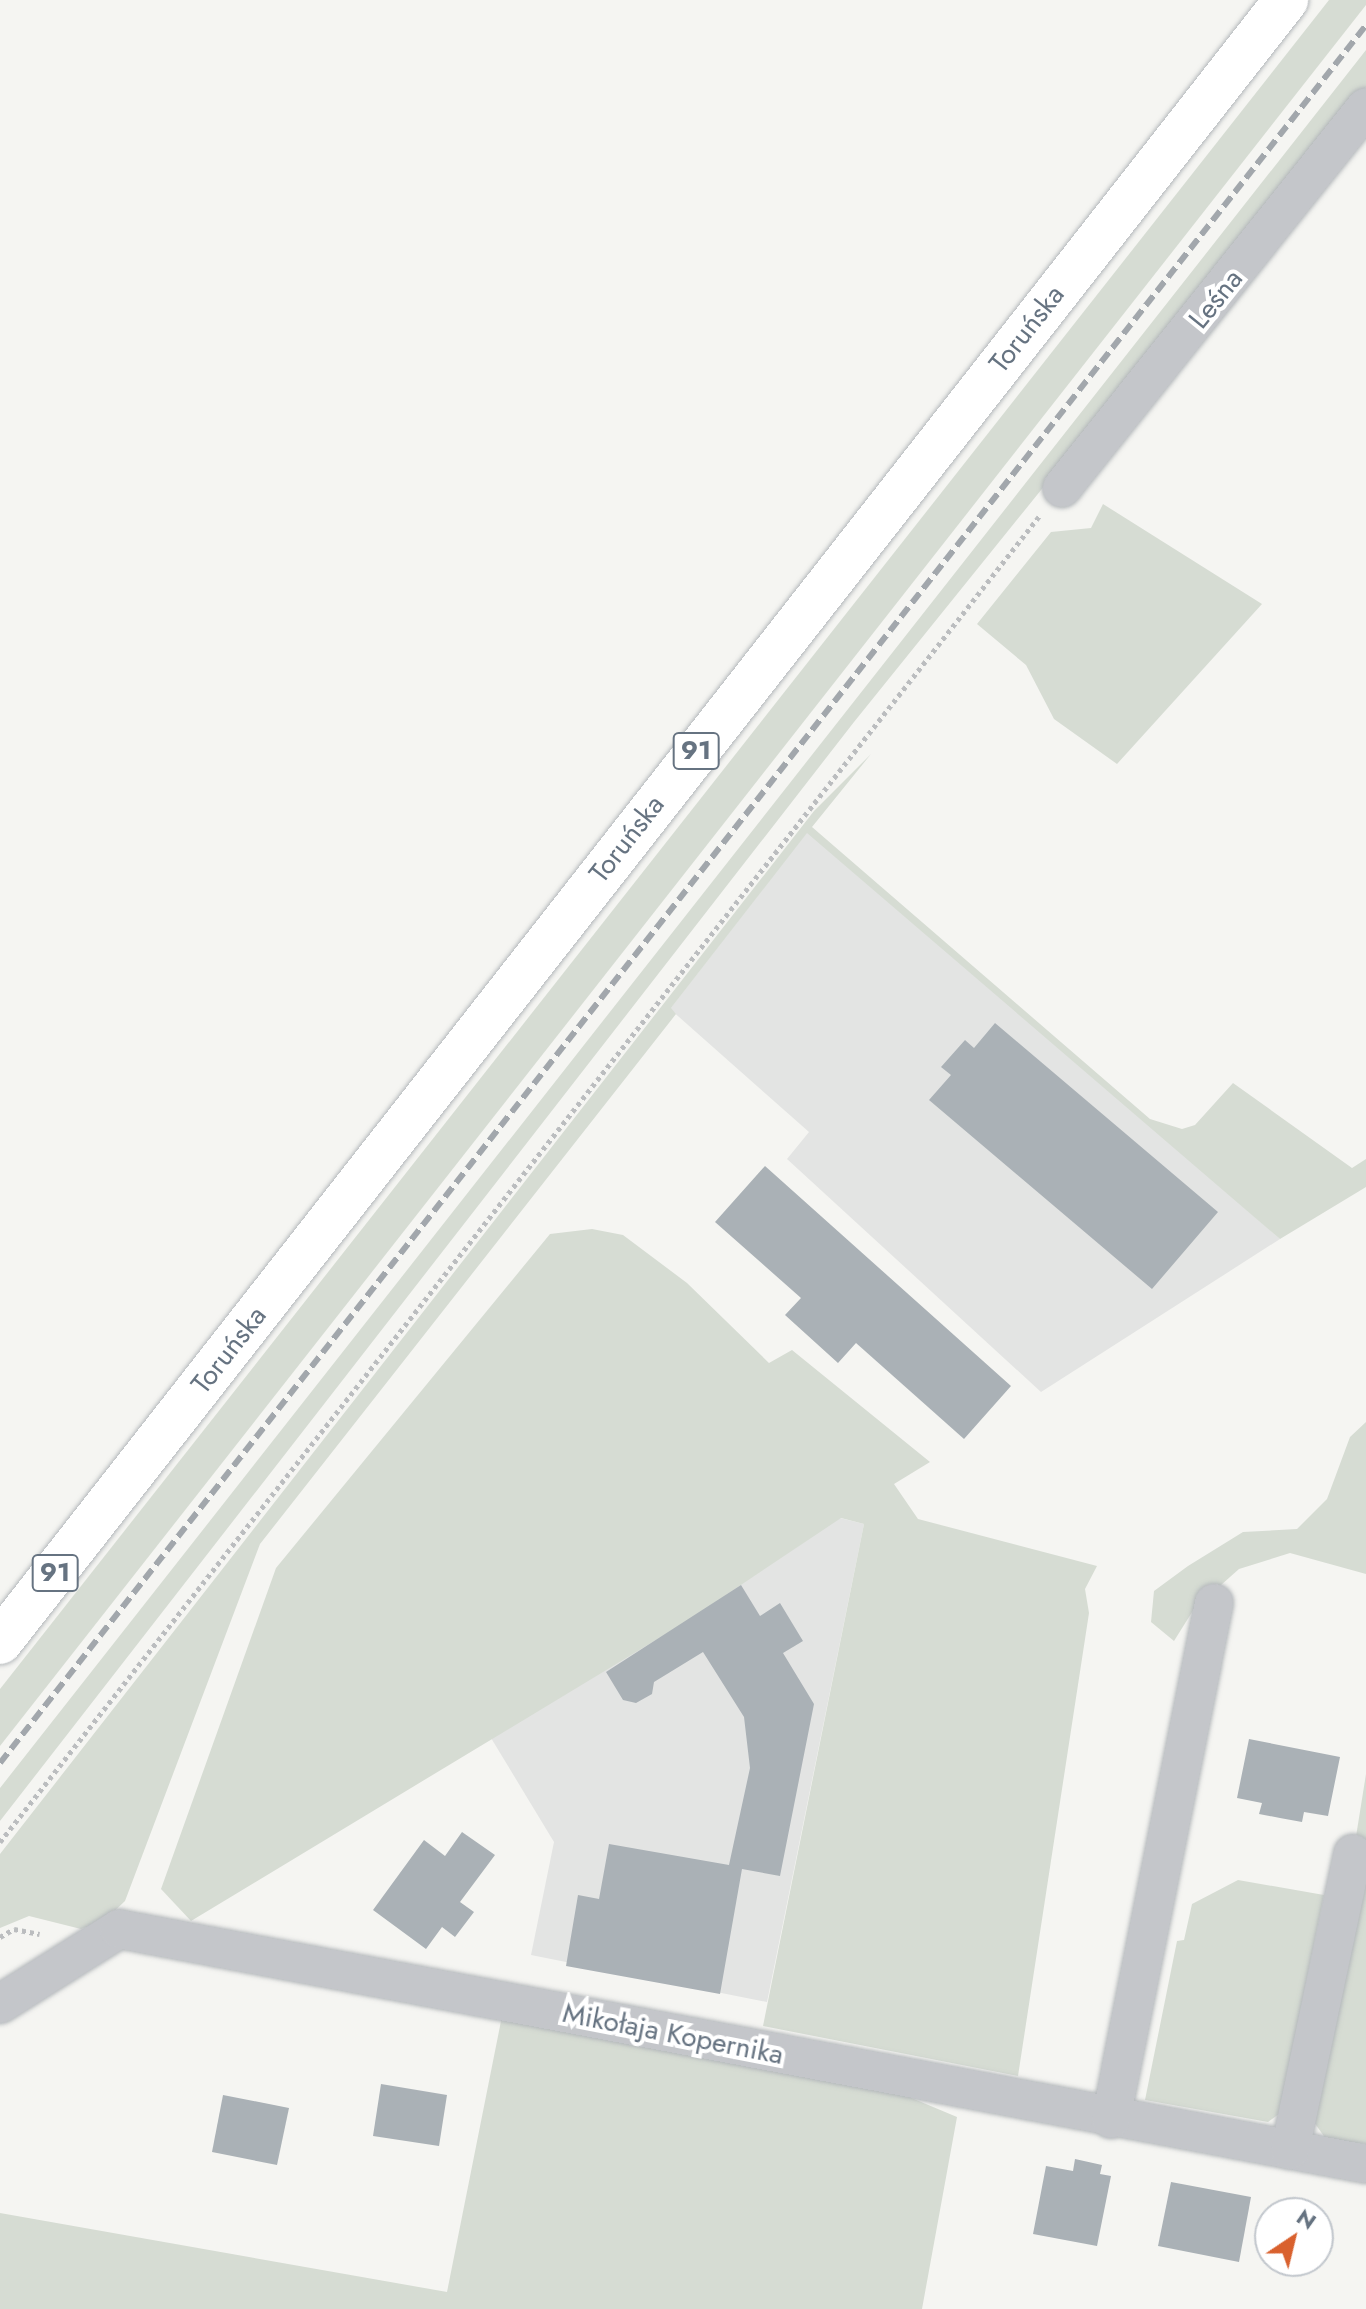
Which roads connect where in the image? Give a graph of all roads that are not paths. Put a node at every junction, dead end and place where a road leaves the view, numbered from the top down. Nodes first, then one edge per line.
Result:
1 (1286, 0) edge
2 (1366, 107) edge
3 (1062, 488) road end
4 (1214, 1603) dead end
5 (0, 1642) edge
6 (1353, 1854) dead end
7 (0, 2004) edge
8 (1111, 2119) junction
9 (1290, 2150) junction
10 (1366, 2164) edge

1 - 5 main road, Toruńska / 91
2 - 3 street, Leśna
4 - 8 street
6 - 9 street
7 - 8 street, Mikołaja Kopernika
8 - 9 street, Mikołaja Kopernika
9 - 10 street, Mikołaja Kopernika

